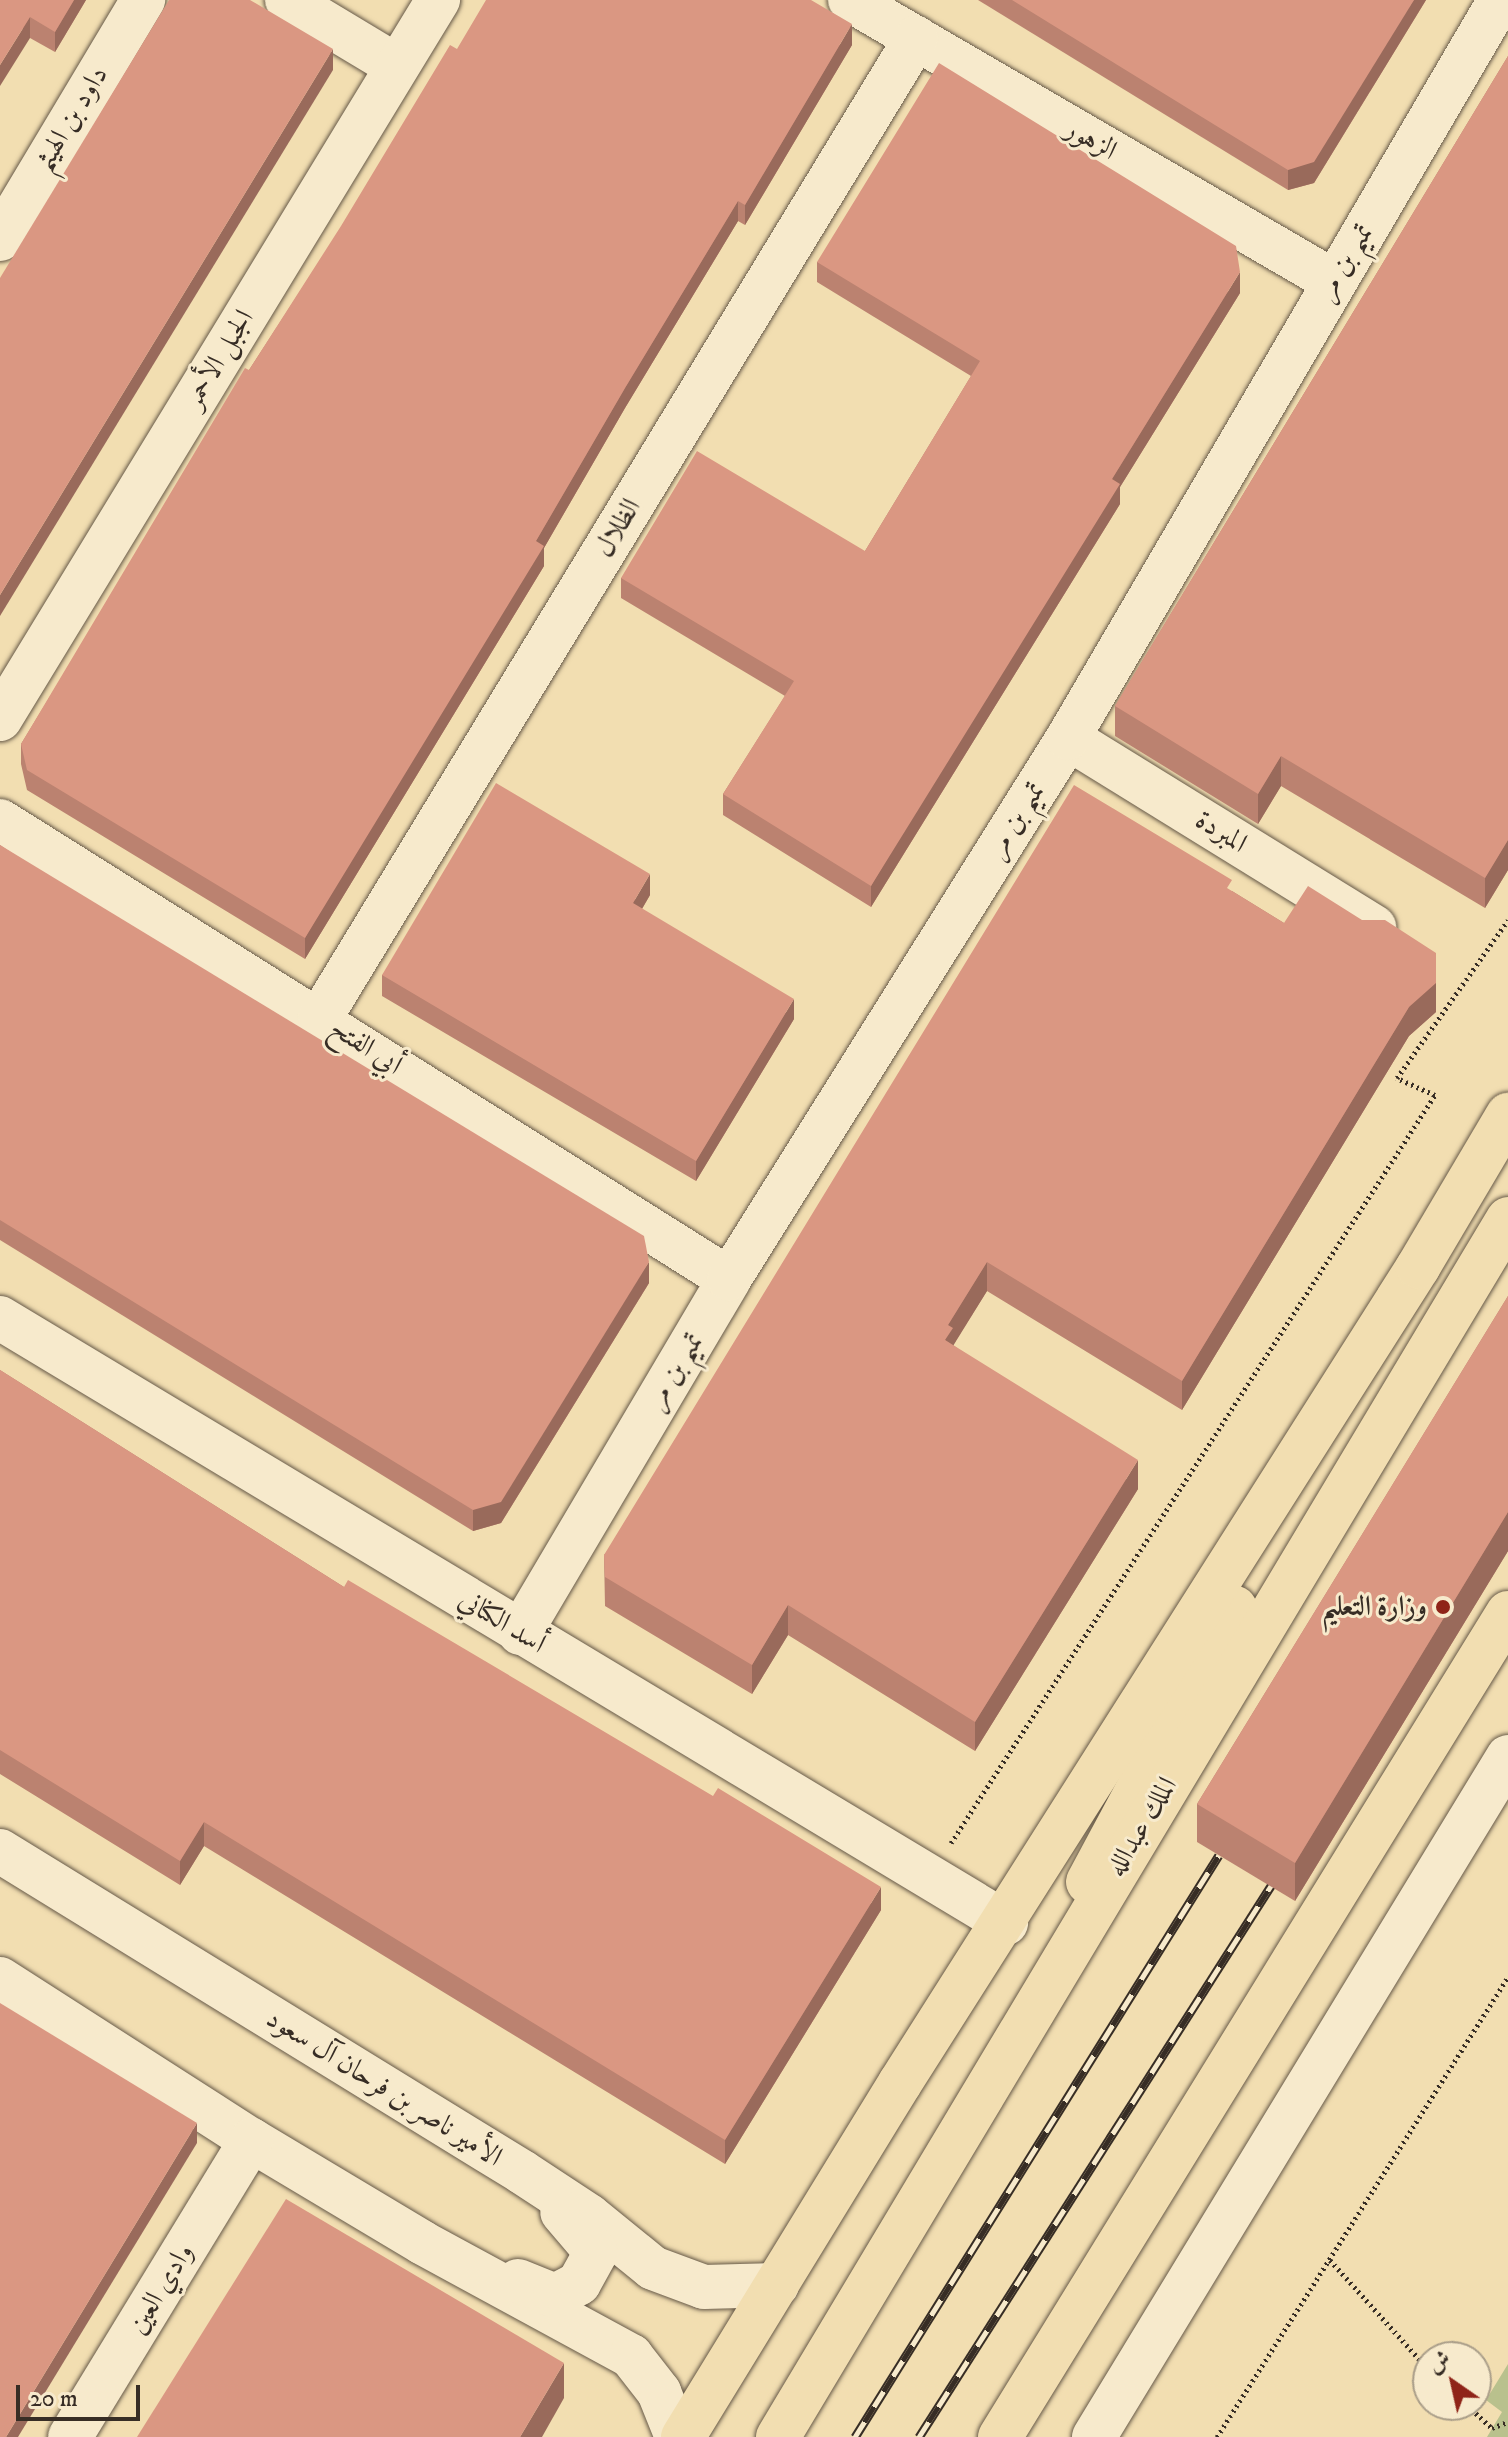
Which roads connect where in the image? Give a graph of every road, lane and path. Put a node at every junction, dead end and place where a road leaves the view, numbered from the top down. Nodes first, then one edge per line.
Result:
1 (143, 0) edge
2 (287, 0) edge
3 (438, 0) edge
4 (850, 0) edge
5 (1500, 0) edge
6 (916, 38) junction
7 (397, 66) junction
8 (0, 239) edge
9 (1333, 281) junction
10 (0, 719) edge
11 (1068, 738) junction
12 (0, 821) edge
13 (1508, 920) edge
14 (1374, 927) edge
15 (320, 1018) junction
16 (1508, 1115) edge
17 (1508, 1219) edge
18 (1418, 1267) junction
19 (729, 1279) junction
20 (0, 1318) edge
21 (1508, 1613) edge
22 (520, 1633) junction
23 (1508, 1757) edge
24 (0, 1851) edge
25 (928, 1878) junction
26 (1006, 1923) junction
27 (1508, 1977) edge
28 (0, 1979) edge
29 (251, 2140) junction
30 (522, 2172) junction
31 (921, 2194) junction
32 (423, 2243) junction
33 (1330, 2260) junction
34 (777, 2285) junction
35 (1412, 2351) edge
36 (1484, 2421) edge
37 (1508, 2422) edge
38 (70, 2437) edge
39 (680, 2437) edge
40 (778, 2437) edge
41 (1000, 2437) edge
42 (1094, 2437) edge
43 (1217, 2437) edge

1 - 8 street, داود بن الهيثم
2 - 7 street
3 - 7 street, الجبل الأحمر
4 - 6 street, الزهور
5 - 9 street, تميم بن مر
6 - 9 street, الزهور
6 - 15 street, الظلال
7 - 10 street, الجبل الأحمر
9 - 11 street, تميم بن مر
11 - 14 street, المبردة
11 - 19 street, تميم بن مر
12 - 15 street, أبي الفتح
13 - 25 path
15 - 19 street, أبي الفتح
16 - 18 main road
17 - 31 main road, الملك عبدالله
18 - 26 main road
18 - 31 main road
19 - 22 street, تميم بن مر
20 - 22 street, أسد الكناني
21 - 41 main road
22 - 25 street, أسد الكناني
23 - 42 street
24 - 30 street, الأمير ناصر بن فرحان آل سعود
25 - 26 street, أسد الكناني
26 - 34 main road
27 - 33 path
28 - 29 street
29 - 32 street
29 - 38 street, وادي العين
30 - 32 street
30 - 34 street, الأمير ناصر بن فرحان آل سعود
31 - 40 main road, الملك عبدالله
32 - 39 street
33 - 35 path
33 - 43 path
34 - 39 main road
36 - 37 path

